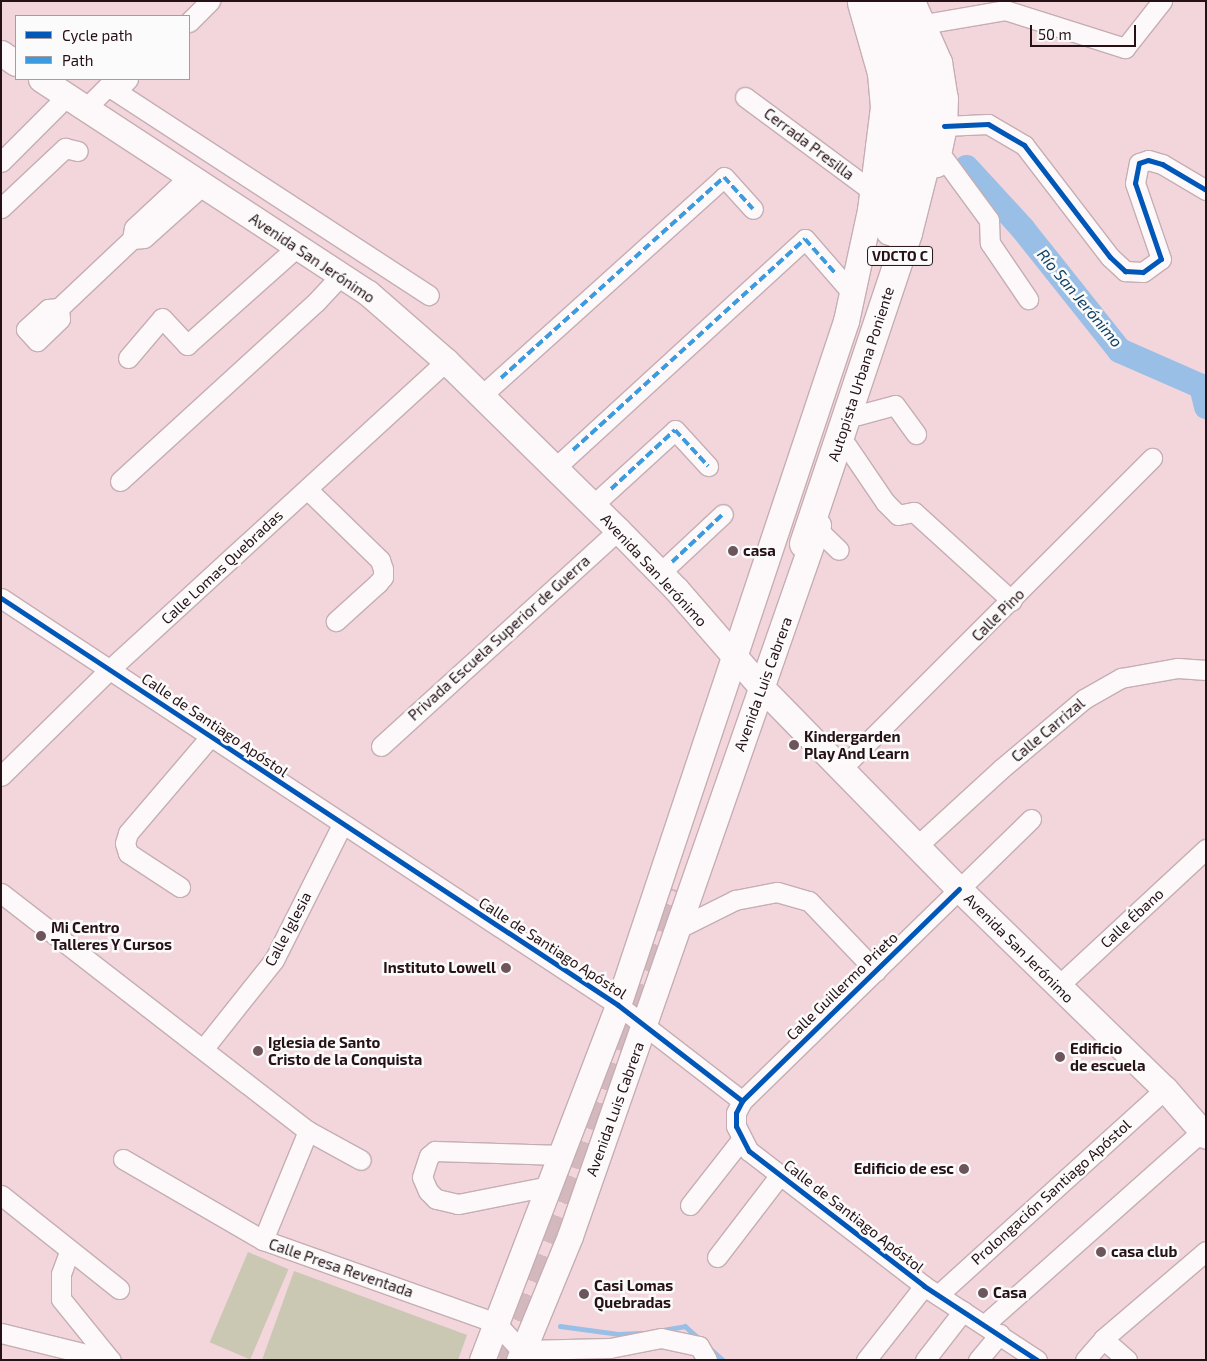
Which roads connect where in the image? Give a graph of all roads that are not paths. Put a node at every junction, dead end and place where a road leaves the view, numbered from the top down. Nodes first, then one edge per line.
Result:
1 (210, 1) edge
2 (861, 1) edge
3 (871, 1) edge
4 (880, 1) edge
5 (893, 1) edge
6 (912, 1) edge
7 (1162, 1) edge
8 (1006, 6) edge
9 (190, 21) edge
10 (924, 24) junction
11 (1, 53) edge
12 (15, 62) edge
13 (939, 62) junction
14 (43, 80) edge
15 (118, 85) edge
16 (745, 96) dead end
17 (76, 102) junction
18 (894, 119) junction
19 (944, 126) junction
20 (880, 147) junction
21 (78, 151) dead end
22 (934, 151) junction
23 (1, 162) edge
24 (1179, 171) junction
25 (1206, 174) edge
26 (196, 180) junction
27 (899, 185) junction
28 (1206, 190) edge
29 (872, 191) junction
30 (1, 208) edge
31 (753, 209) dead end
32 (890, 231) junction
33 (298, 246) junction
34 (341, 275) junction
35 (852, 293) junction
36 (429, 295) dead end
37 (1028, 299) dead end
38 (59, 308) dead end
39 (128, 358) dead end
40 (446, 361) junction
41 (481, 396) junction
42 (858, 415) junction
43 (916, 434) dead end
44 (847, 446) junction
45 (1152, 458) dead end
46 (708, 466) dead end
47 (555, 468) junction
48 (120, 481) dead end
49 (307, 488) junction
50 (593, 505) junction
51 (723, 514) dead end
52 (618, 530) junction
53 (802, 538) junction
54 (839, 550) dead end
55 (660, 573) junction
56 (757, 586) junction
57 (1, 598) edge
58 (793, 599) junction
59 (1012, 601) junction
60 (336, 621) dead end
61 (732, 657) junction
62 (109, 670) junction
63 (1206, 670) edge
64 (762, 688) junction
65 (718, 702) junction
66 (751, 718) junction
67 (210, 737) junction
68 (381, 746) dead end
69 (841, 769) junction
70 (1, 776) edge
71 (1032, 819) dead end
72 (342, 825) junction
73 (918, 846) junction
74 (1204, 855) edge
75 (180, 887) dead end
76 (960, 889) junction
77 (1, 893) edge
78 (677, 929) junction
79 (876, 971) junction
80 (1058, 986) junction
81 (618, 1006) junction
82 (644, 1026) junction
83 (204, 1048) junction
84 (1165, 1089) junction
85 (742, 1101) junction
86 (308, 1131) junction
87 (1204, 1134) edge
88 (741, 1140) junction
89 (561, 1155) junction
90 (123, 1158) dead end
91 (361, 1160) dead end
92 (780, 1175) junction
93 (549, 1186) junction
94 (2, 1197) edge
95 (690, 1205) dead end
96 (263, 1240) junction
97 (1206, 1251) edge
98 (69, 1252) junction
99 (717, 1256) dead end
100 (120, 1289) dead end
101 (931, 1290) junction
102 (963, 1311) junction
103 (496, 1323) junction
104 (993, 1329) junction
105 (1, 1333) edge
106 (1103, 1339) junction
107 (524, 1356) edge
108 (109, 1358) edge
109 (482, 1360) edge
110 (708, 1360) edge
111 (866, 1360) edge
112 (924, 1360) edge
113 (978, 1360) edge
114 (1037, 1360) edge
115 (1084, 1360) edge
116 (1128, 1360) edge

1 - 9 street
2 - 18 highway
2 - 20 main road
3 - 27 highway
4 - 32 highway, Autopista Urbana Poniente / VDCTO C
5 - 22 highway, Autopista Urbana Poniente / VDCTO C
6 - 10 main road, Avenida Luis Cabrera
7 - 8 street
8 - 10 street
10 - 13 main road, Avenida Luis Cabrera
11 - 12 main road
13 - 19 main road, Avenida Luis Cabrera
13 - 22 highway
14 - 17 main road, Avenida San Jerónimo
15 - 17 street
15 - 36 street
16 - 29 street, Cerrada Presilla
17 - 23 street
17 - 26 main road, Avenida San Jerónimo
18 - 20 highway
18 - 27 highway
19 - 22 main road, Avenida Luis Cabrera
19 - 24 street
20 - 29 main road
21 - 30 street
22 - 37 street
22 - 42 main road, Avenida Luis Cabrera
22 - 53 highway, Autopista Urbana Poniente / VDCTO C
24 - 25 street
24 - 28 street
26 - 33 main road, Avenida San Jerónimo
26 - 38 street
27 - 32 highway
29 - 35 main road
31 - 41 street
32 - 53 highway, Autopista Urbana Poniente / VDCTO C
33 - 34 main road, Avenida San Jerónimo
33 - 39 street
34 - 40 main road, Avenida San Jerónimo
34 - 48 street
35 - 47 street
35 - 56 main road
40 - 41 main road, Avenida San Jerónimo
40 - 49 street, Calle Lomas Quebradas
41 - 47 main road, Avenida San Jerónimo
42 - 43 street
42 - 44 main road, Avenida Luis Cabrera
44 - 53 main road, Avenida Luis Cabrera
44 - 59 street
45 - 59 street, Calle Pino
46 - 50 street
47 - 50 main road, Avenida San Jerónimo
49 - 60 street
49 - 62 street, Calle Lomas Quebradas
50 - 52 main road, Avenida San Jerónimo
51 - 55 street
52 - 55 main road, Avenida San Jerónimo
52 - 68 street, Privada Escuela Superior de Guerra
53 - 54 street
53 - 58 main road, Avenida Luis Cabrera
55 - 61 main road, Avenida San Jerónimo
56 - 58 main road
56 - 61 main road
57 - 62 street, Calle de Santiago Apóstol
58 - 64 main road, Avenida Luis Cabrera
59 - 69 street, Calle Pino
61 - 64 main road, Avenida San Jerónimo
61 - 65 main road
62 - 67 street, Calle de Santiago Apóstol
62 - 70 street, Calle Lomas Quebradas
63 - 73 street, Calle Carrizal
64 - 66 main road, Avenida Luis Cabrera
64 - 69 main road, Avenida San Jerónimo
65 - 66 main road
65 - 81 main road
66 - 78 main road, Avenida Luis Cabrera
67 - 72 street, Calle de Santiago Apóstol
67 - 75 street
69 - 73 main road, Avenida San Jerónimo
71 - 76 street, Calle Guillermo Prieto
72 - 81 street, Calle de Santiago Apóstol
72 - 83 street, Calle Iglesia
73 - 76 main road, Avenida San Jerónimo
74 - 80 street, Calle Ébano
76 - 79 street, Calle Guillermo Prieto
76 - 80 main road, Avenida San Jerónimo
77 - 83 street
78 - 79 street, Calle Guillermo Prieto
78 - 82 main road, Avenida Luis Cabrera
79 - 85 street, Calle Guillermo Prieto
80 - 84 main road, Avenida San Jerónimo
81 - 82 street, Calle de Santiago Apóstol
81 - 89 main road
82 - 85 street, Calle de Santiago Apóstol
82 - 107 main road, Avenida Luis Cabrera
83 - 86 street
84 - 87 main road, Avenida San Jerónimo
84 - 101 street, Prolongación Santiago Apóstol
85 - 88 street
86 - 91 street
86 - 96 street, Calle Presa Reventada
87 - 104 street
88 - 92 street, Calle de Santiago Apóstol
88 - 95 street
89 - 93 main road
89 - 93 street
90 - 96 street
92 - 99 street
92 - 101 street, Calle de Santiago Apóstol
93 - 103 main road
94 - 98 street
96 - 103 street, Calle Presa Reventada
97 - 106 street
98 - 100 street
98 - 108 street
101 - 102 street, Calle de Santiago Apóstol
101 - 111 street, Prolongación Santiago Apóstol
102 - 104 street, Calle de Santiago Apóstol
102 - 112 street
103 - 107 street, Calle Presa Reventada
103 - 109 main road
104 - 113 street
104 - 114 street, Calle de Santiago Apóstol
105 - 108 street
106 - 115 street
106 - 116 street
107 - 110 street

